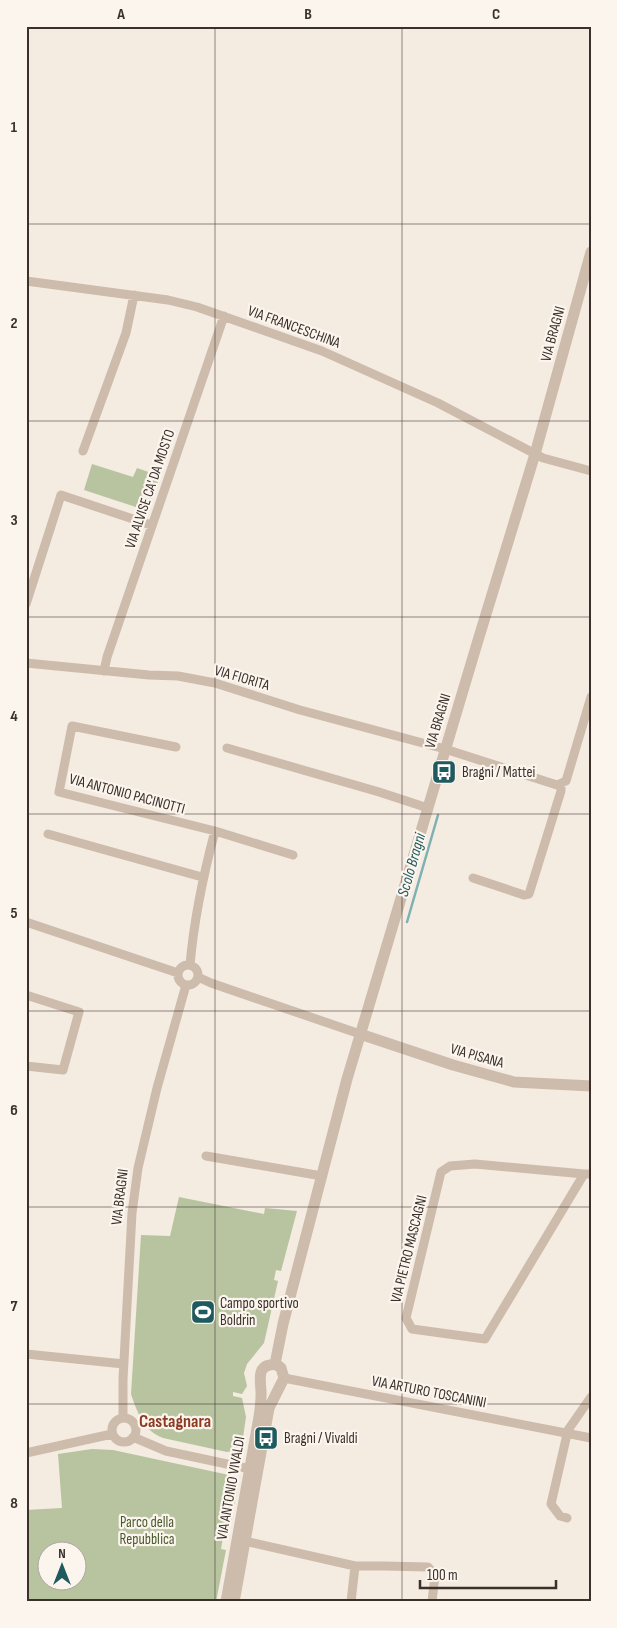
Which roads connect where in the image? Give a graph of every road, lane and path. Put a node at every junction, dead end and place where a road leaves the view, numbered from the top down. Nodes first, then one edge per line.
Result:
1 (591, 252) edge
2 (588, 272) edge
3 (26, 281) edge
4 (134, 295) junction
5 (224, 316) junction
6 (83, 451) dead end
7 (536, 454) junction
8 (591, 471) edge
9 (151, 524) junction
10 (26, 604) edge
11 (26, 663) edge
12 (104, 671) junction
13 (591, 697) edge
14 (176, 747) dead end
15 (227, 748) dead end
16 (445, 749) junction
17 (561, 784) junction
18 (428, 808) junction
19 (215, 832) junction
20 (48, 834) dead end
21 (293, 855) dead end
22 (202, 877) junction
23 (473, 878) dead end
24 (26, 922) edge
25 (190, 965) junction
26 (178, 974) junction
27 (198, 977) junction
28 (186, 985) junction
29 (26, 995) edge
30 (360, 1034) junction
31 (26, 1066) edge
32 (591, 1086) edge
33 (206, 1156) dead end
34 (587, 1174) edge
35 (322, 1176) junction
36 (26, 1354) edge
37 (124, 1364) junction
38 (275, 1364) junction
39 (261, 1380) junction
40 (282, 1382) junction
41 (591, 1397) edge
42 (123, 1418) junction
43 (112, 1434) junction
44 (568, 1434) junction
45 (133, 1437) junction
46 (591, 1438) edge
47 (26, 1453) edge
48 (254, 1470) junction
49 (567, 1518) dead end
50 (241, 1541) junction
51 (355, 1566) junction
52 (226, 1602) edge
53 (234, 1602) edge
54 (352, 1602) edge
55 (432, 1602) edge

1 - 2 street, VIA BRAGNI
2 - 7 street, VIA BRAGNI
3 - 4 street, VIA FRANCESCHINA
4 - 5 street, VIA FRANCESCHINA
4 - 6 street
5 - 7 street, VIA FRANCESCHINA
5 - 9 street, VIA ALVISE CA' DA MOSTO
7 - 8 street
7 - 16 street, VIA BRAGNI
9 - 10 street
9 - 12 street, VIA ALVISE CA' DA MOSTO
11 - 12 street, VIA FIORITA
12 - 16 street, VIA FIORITA
13 - 17 street
14 - 19 street, VIA ANTONIO PACINOTTI
15 - 18 street
16 - 17 street, VIA FIORITA
16 - 18 street, VIA BRAGNI
17 - 23 street
18 - 30 street, VIA BRAGNI
19 - 21 street, VIA ANTONIO PACINOTTI
19 - 22 street
20 - 22 street
22 - 25 street
24 - 26 street
25 - 26 street
25 - 27 street
26 - 28 street
27 - 28 street
27 - 30 street
28 - 37 street, VIA BRAGNI
29 - 31 street
30 - 32 street, VIA PISANA
30 - 35 street
33 - 35 street
34 - 34 street, VIA PIETRO MASCAGNI
35 - 38 street
36 - 37 street
37 - 42 street, VIA BRAGNI
38 - 39 street
38 - 40 street
39 - 40 street
39 - 48 street, VIA ANTONIO VIVALDI
40 - 44 street, VIA ARTURO TOSCANINI
40 - 48 street, VIA ANTONIO VIVALDI
41 - 44 street
42 - 43 street
42 - 45 street
43 - 45 street
43 - 47 street
44 - 46 street, VIA ARTURO TOSCANINI
44 - 49 street
45 - 48 street
48 - 50 street, VIA ANTONIO VIVALDI
50 - 51 street
50 - 52 street, VIA ANTONIO VIVALDI
50 - 53 street, VIA ANTONIO VIVALDI
51 - 54 street
51 - 55 street

